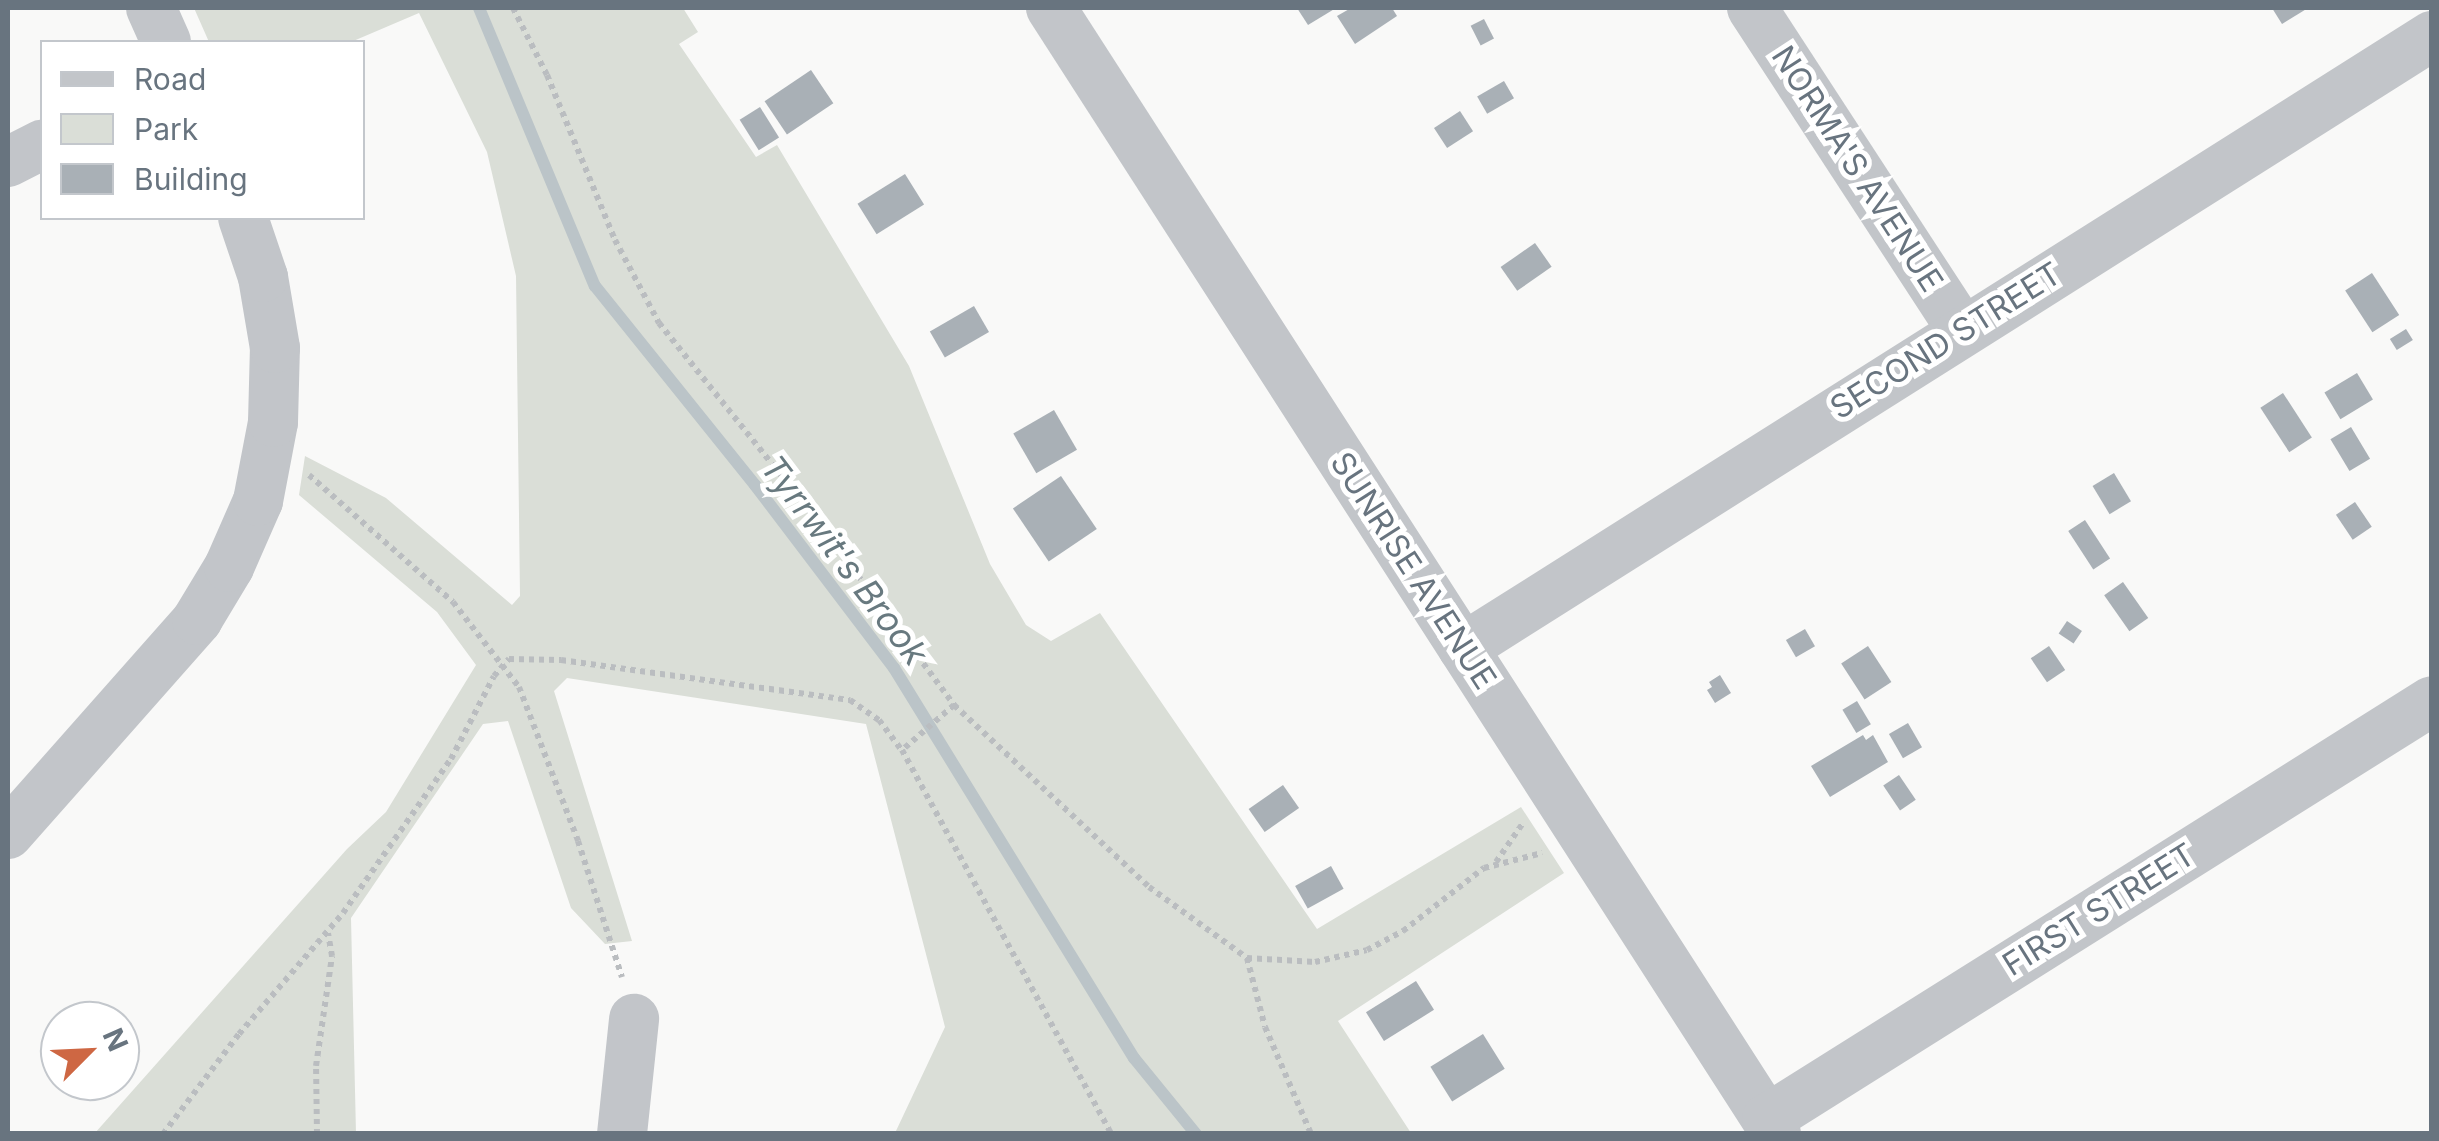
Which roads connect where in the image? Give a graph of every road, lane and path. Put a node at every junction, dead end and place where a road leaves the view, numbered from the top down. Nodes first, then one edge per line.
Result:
1 (150, 8) edge
2 (513, 8) edge
3 (1051, 8) edge
4 (1752, 8) edge
5 (2432, 36) edge
6 (165, 40) edge
7 (40, 146) edge
8 (8, 162) edge
9 (244, 220) edge
10 (1962, 330) junction
11 (300, 469) dead end
12 (1463, 648) junction
13 (504, 664) junction
14 (2432, 701) edge
15 (954, 705) junction
16 (902, 750) junction
17 (1580, 831) junction
18 (8, 834) edge
19 (328, 933) junction
20 (1247, 958) junction
21 (634, 1019) joint
22 (1771, 1126) edge
23 (164, 1134) edge
24 (317, 1134) edge
25 (622, 1134) edge
26 (1110, 1134) edge
27 (1311, 1134) edge

1 - 6 street
2 - 15 path
3 - 12 street, SUNRISE AVENUE
4 - 10 street, NORMA'S AVENUE
5 - 10 street, SECOND STREET
7 - 8 street
9 - 18 street
10 - 12 street, SECOND STREET
11 - 13 path
12 - 17 street, SUNRISE AVENUE
13 - 16 path
13 - 19 path
13 - 21 path
14 - 22 street, FIRST STREET
15 - 16 path
15 - 20 path
16 - 26 path
17 - 20 path
17 - 22 street, SUNRISE AVENUE
19 - 23 path
19 - 24 path
20 - 27 path
21 - 25 street

